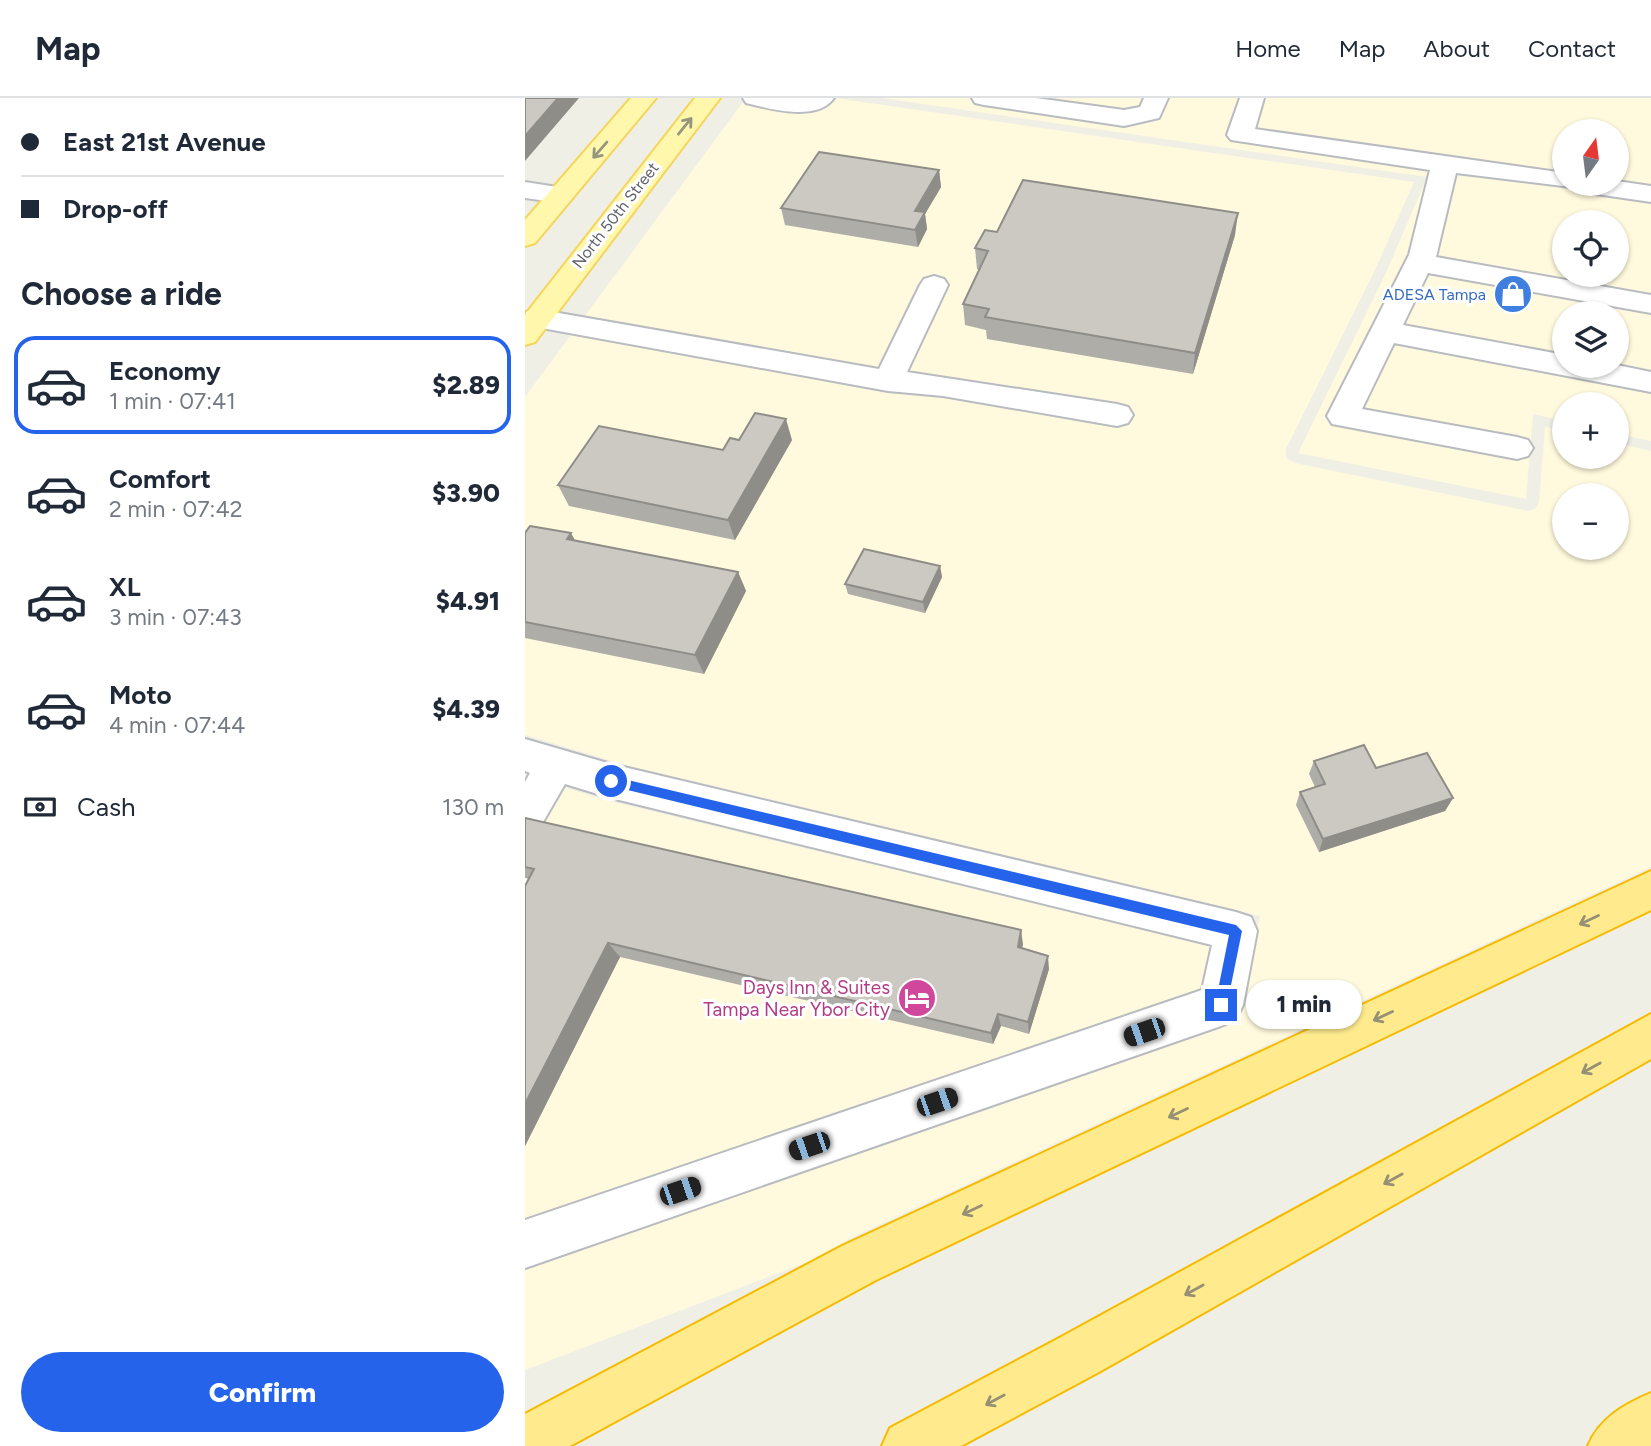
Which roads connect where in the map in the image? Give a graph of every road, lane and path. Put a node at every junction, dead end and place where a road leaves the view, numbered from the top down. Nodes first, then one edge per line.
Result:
1 (644, 98) edge
2 (708, 98) edge
3 (754, 98) edge
4 (823, 98) edge
5 (984, 98) edge
6 (1156, 98) edge
7 (1252, 98) edge
8 (1445, 164) junction
9 (1552, 179) edge
10 (525, 190) edge
11 (1629, 191) edge
12 (1651, 194) edge
13 (561, 195) junction
14 (525, 237) edge
15 (1419, 263) junction
16 (934, 285) dead end
17 (1651, 304) edge
18 (531, 327) edge
19 (1385, 331) junction
20 (1552, 362) edge
21 (1629, 378) edge
22 (888, 381) junction
23 (1651, 382) edge
24 (1117, 415) dead end
25 (1517, 448) dead end
26 (539, 793) edge
27 (1651, 891) edge
28 (1651, 1035) edge
29 (525, 1244) edge
30 (1651, 1419) edge
31 (525, 1442) edge
32 (908, 1446) edge
33 (1614, 1446) edge

1 -> 13 main road
18 -> 2 main road, North 50th Street
3 - 4 street
5 - 6 street
7 - 8 street
8 - 9 street
8 - 15 street
10 - 13 street
11 - 12 street
13 - 14 main road
15 - 17 street
15 - 19 street
16 - 22 street
18 - 22 street
19 - 20 street
19 - 25 street
21 - 23 street
22 - 24 street
26 - 29 street
27 -> 31 highway
28 -> 32 highway
30 - 33 highway

